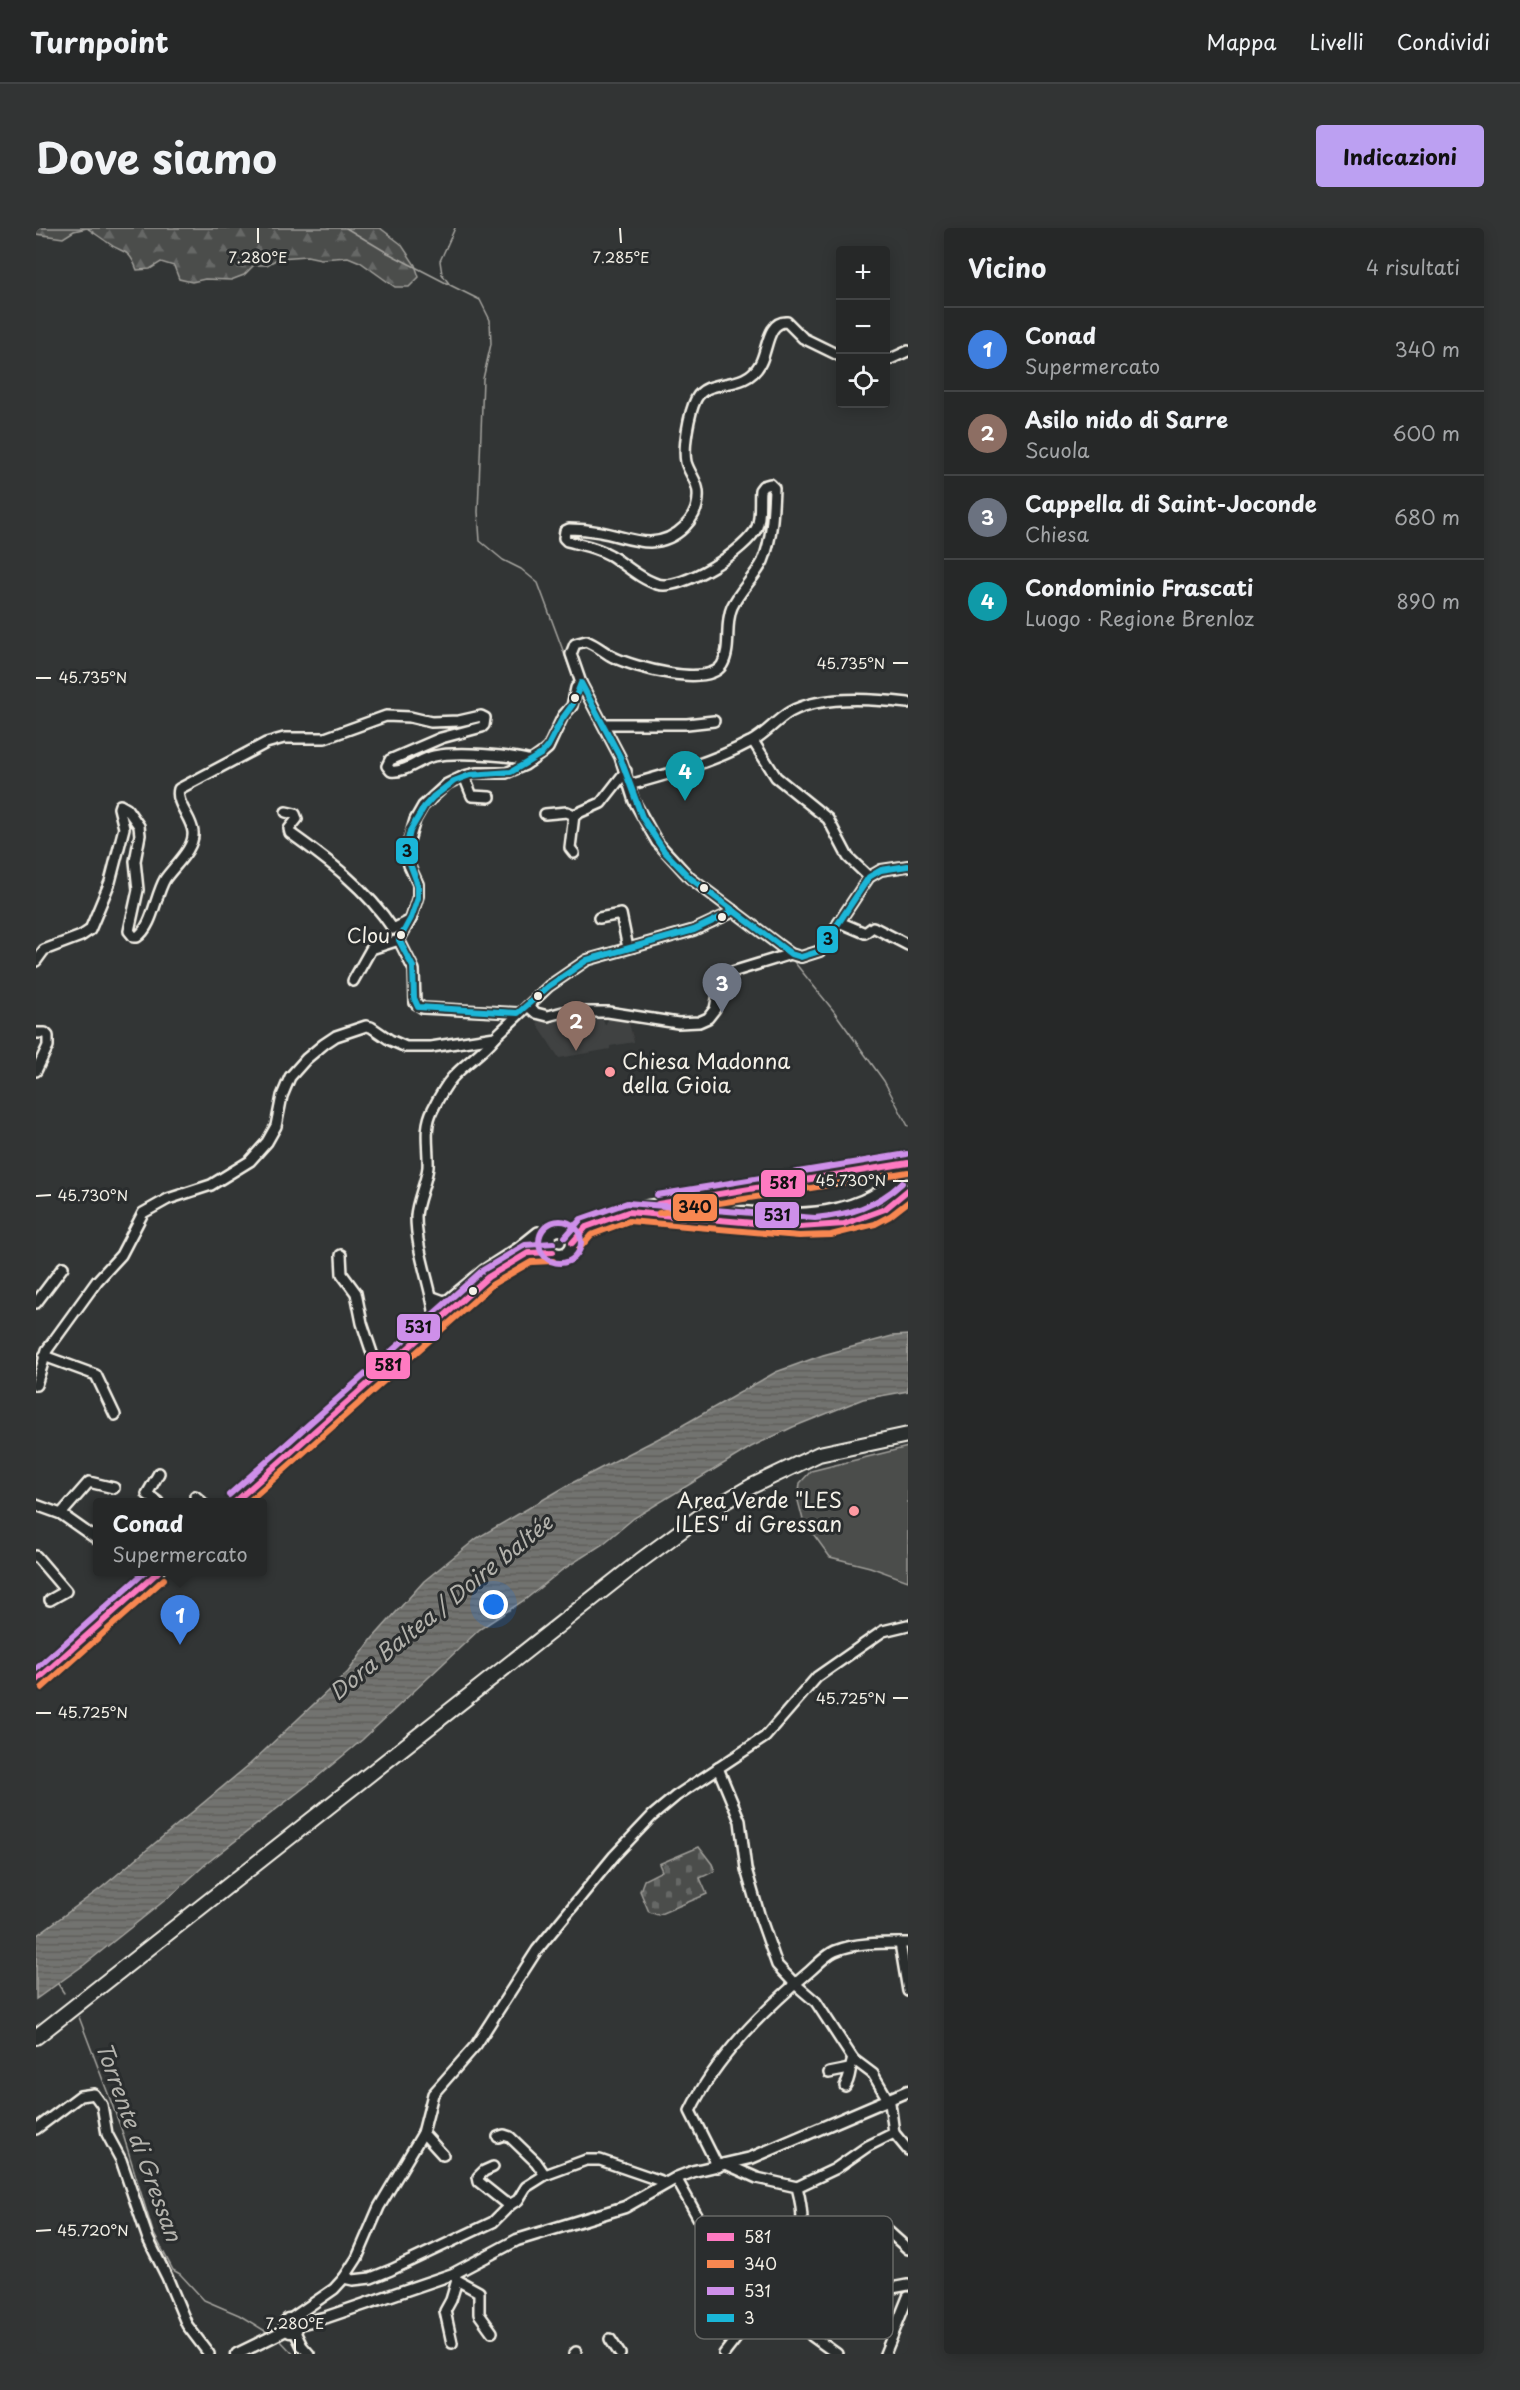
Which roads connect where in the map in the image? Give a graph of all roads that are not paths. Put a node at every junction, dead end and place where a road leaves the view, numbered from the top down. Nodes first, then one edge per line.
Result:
1 (908, 351) edge
2 (836, 354) edge
3 (890, 359) edge
4 (581, 683) junction
5 (908, 703) edge
6 (714, 721) dead end
7 (604, 724) junction
8 (753, 741) junction
9 (531, 761) junction
10 (624, 772) junction
11 (464, 776) junction
12 (629, 785) junction
13 (490, 797) dead end
14 (286, 812) dead end
15 (545, 814) dead end
16 (574, 815) junction
17 (574, 853) dead end
18 (908, 866) edge
19 (869, 877) junction
20 (853, 902) junction
21 (733, 912) junction
22 (599, 918) dead end
23 (411, 919) junction
24 (839, 922) junction
25 (873, 927) junction
26 (399, 940) junction
27 (908, 945) edge
28 (628, 948) junction
29 (790, 954) junction
30 (36, 961) edge
31 (353, 981) dead end
32 (528, 1006) junction
33 (518, 1013) junction
34 (36, 1033) edge
35 (495, 1037) junction
36 (36, 1071) edge
37 (906, 1167) edge
38 (908, 1190) edge
39 (624, 1213) junction
40 (586, 1227) junction
41 (563, 1231) junction
42 (549, 1237) junction
43 (572, 1243) junction
44 (553, 1252) junction
45 (528, 1253) junction
46 (341, 1255) dead end
47 (63, 1267) dead end
48 (433, 1297) junction
49 (36, 1304) edge
50 (436, 1323) junction
51 (44, 1356) junction
52 (379, 1374) junction
53 (36, 1385) edge
54 (115, 1415) dead end
55 (908, 1426) edge
56 (908, 1435) edge
57 (159, 1473) dead end
58 (114, 1488) dead end
59 (68, 1490) dead end
60 (152, 1498) edge
61 (241, 1498) edge
62 (75, 1499) junction
63 (36, 1505) edge
64 (61, 1514) junction
65 (93, 1536) edge
66 (36, 1556) edge
67 (148, 1576) edge
68 (50, 1600) dead end
69 (908, 1625) edge
70 (36, 1681) edge
71 (718, 1768) junction
72 (904, 1943) edge
73 (795, 1984) junction
74 (908, 1991) edge
75 (36, 2026) edge
76 (36, 2037) edge
77 (851, 2064) junction
78 (830, 2073) dead end
79 (845, 2086) dead end
80 (908, 2091) edge
81 (888, 2100) junction
82 (36, 2129) edge
83 (423, 2133) junction
84 (894, 2133) junction
85 (498, 2137) dead end
86 (908, 2150) edge
87 (443, 2155) dead end
88 (723, 2166) junction
89 (493, 2167) dead end
90 (545, 2175) junction
91 (671, 2180) junction
92 (797, 2187) junction
93 (511, 2204) junction
94 (695, 2216) edge
95 (803, 2216) edge
96 (893, 2236) edge
97 (908, 2249) edge
98 (455, 2277) junction
99 (344, 2278) junction
100 (908, 2284) edge
101 (893, 2287) edge
102 (908, 2297) edge
103 (293, 2326) junction
104 (492, 2332) dead end
105 (893, 2334) edge
106 (610, 2339) dead end
107 (736, 2339) edge
108 (816, 2339) edge
109 (891, 2339) edge
110 (452, 2343) dead end
111 (209, 2354) edge
112 (237, 2354) edge
113 (309, 2354) edge
114 (620, 2354) edge
115 (724, 2354) edge
116 (837, 2354) edge
117 (885, 2354) edge

1 - 3 street
2 - 4 street
4 - 7 street
4 - 9 street
5 - 8 street
6 - 7 street
7 - 10 street
8 - 12 street
8 - 19 street
9 - 11 street
9 - 30 street
10 - 12 street
10 - 16 street
11 - 13 street
11 - 23 street
12 - 21 street
14 - 23 street
15 - 16 street
16 - 17 street
18 - 19 street
19 - 20 street
20 - 24 street
20 - 25 street
21 - 28 street
21 - 29 street
22 - 28 street
23 - 26 street
24 - 25 street
24 - 29 street
25 - 27 street
26 - 31 street
26 - 33 street
28 - 32 street
29 - 32 street
32 - 33 street
33 - 35 street
34 - 36 street
35 - 48 street
35 - 51 street
37 - 39 main road
37 - 39 main road
38 - 39 main road
39 - 40 main road
40 - 41 main road
40 - 43 main road
41 - 42 main road
41 - 43 main road
42 - 44 main road
42 - 45 main road
42 - 48 street
43 - 44 main road
44 - 45 main road
45 - 50 main road
46 - 52 street
47 - 49 street
48 - 50 street
50 - 52 main road
51 - 53 street
51 - 54 street
52 - 61 main road
55 - 75 highway
56 - 76 highway
57 - 60 street
58 - 62 street
59 - 62 street
62 - 64 street
63 - 64 street
64 - 65 street
66 - 68 street
67 - 70 main road
69 - 71 street
71 - 73 street
71 - 83 street
72 - 73 street
72 - 74 street
73 - 77 street
73 - 88 street
77 - 78 street
77 - 79 street
77 - 81 street
80 - 81 main road
81 - 84 street
81 - 88 main road
82 - 111 street
83 - 87 street
83 - 99 street
84 - 86 street
84 - 92 street
85 - 90 street
88 - 91 main road
88 - 92 street
89 - 93 street
90 - 91 street
90 - 93 street
91 - 94 street
91 - 98 main road
92 - 95 street
93 - 99 street
96 - 97 street
98 - 103 main road
98 - 104 street
98 - 110 street
99 - 103 street
100 - 101 street
102 - 105 street
103 - 112 main road
103 - 113 street
106 - 114 street
107 - 115 street
108 - 116 street
109 - 117 street

